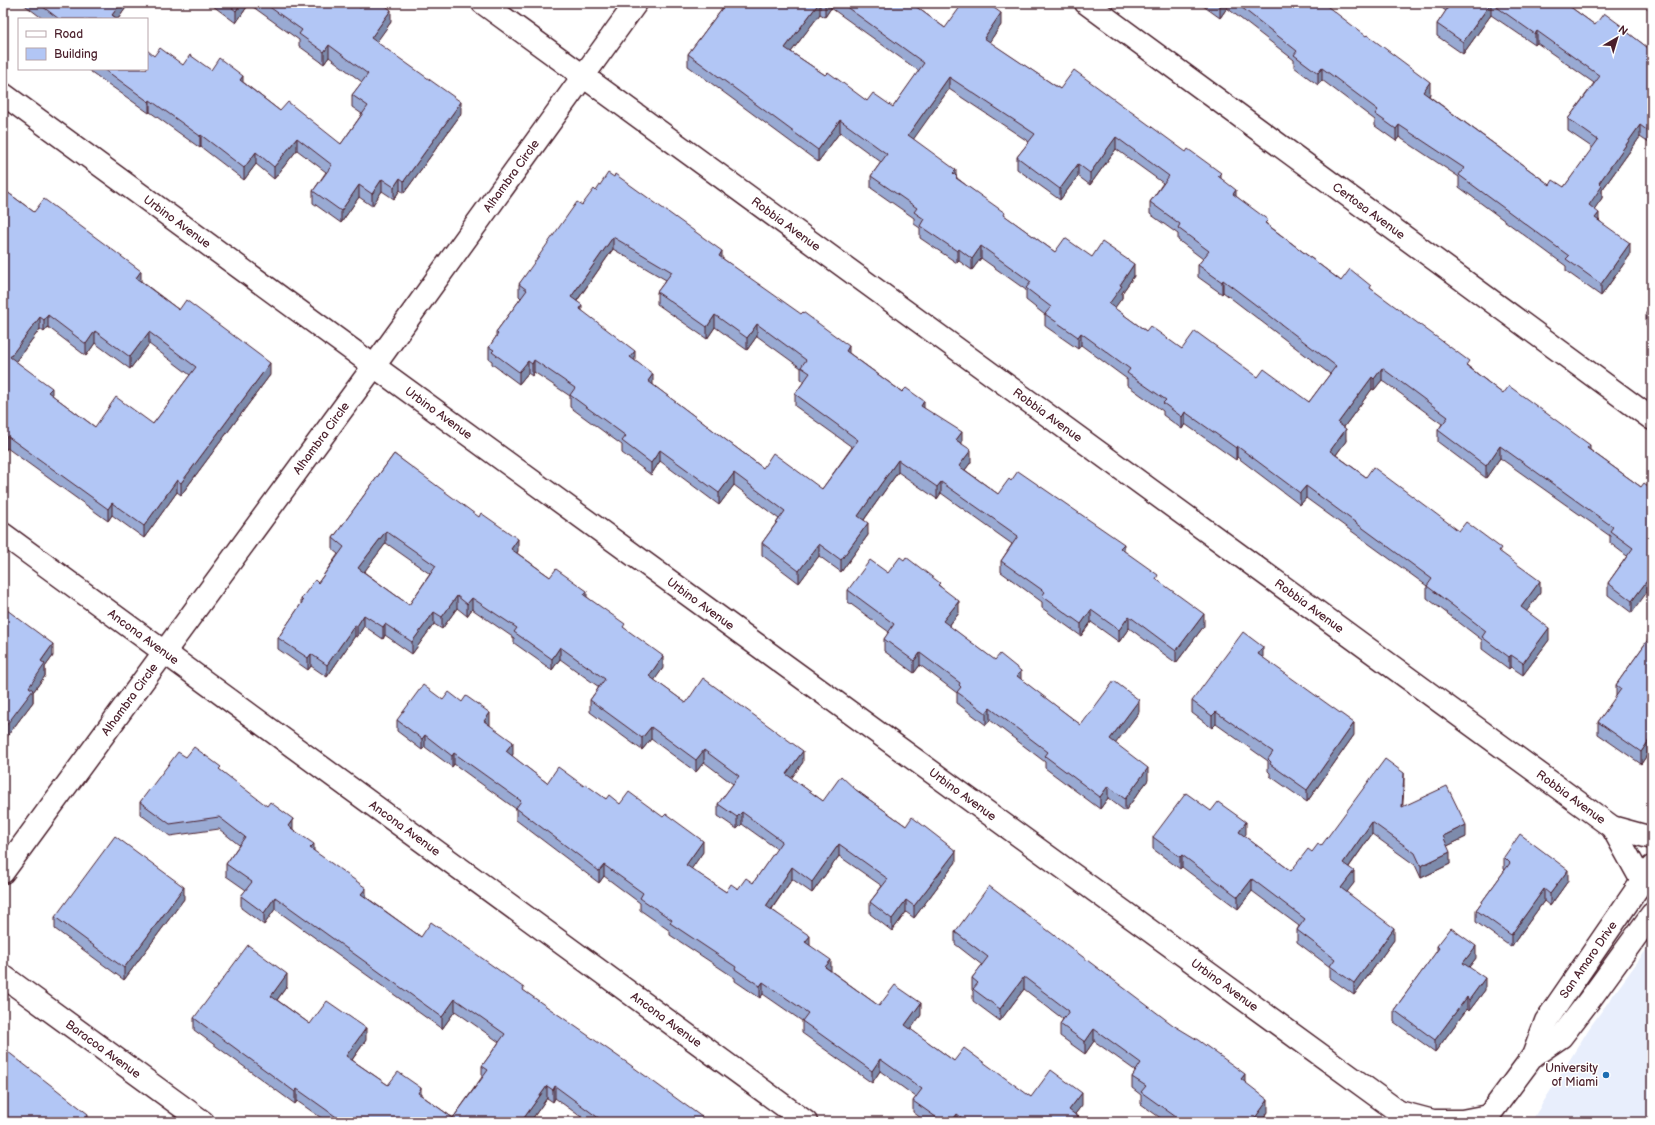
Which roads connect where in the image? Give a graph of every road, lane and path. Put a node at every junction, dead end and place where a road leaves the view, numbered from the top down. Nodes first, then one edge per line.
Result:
1 (483, 3) edge
2 (636, 3) edge
3 (1086, 3) edge
4 (584, 76) junction
5 (3, 94) edge
6 (374, 366) junction
7 (1652, 419) edge
8 (3, 534) edge
9 (164, 652) junction
10 (1612, 827) junction
11 (1652, 838) edge
12 (3, 872) edge
13 (1647, 874) edge
14 (1652, 914) edge
15 (3, 976) edge
16 (1534, 1056) junction
17 (1402, 1117) edge
18 (1486, 1119) edge
19 (203, 1122) edge
20 (806, 1122) edge

1 - 4 street, Robbia Avenue
2 - 4 street, Alhambra Circle
3 - 7 street, Certosa Avenue
4 - 6 street, Alhambra Circle
4 - 10 street, Robbia Avenue
5 - 6 street, Urbino Avenue
6 - 9 street, Alhambra Circle
6 - 17 street, Urbino Avenue
8 - 9 street, Ancona Avenue
9 - 12 street, Alhambra Circle
9 - 20 street, Ancona Avenue
10 - 11 street, Robbia Avenue
10 - 13 street, Robbia Avenue
13 - 16 street, San Amaro Drive
14 - 16 street, San Amaro Drive
15 - 19 street, Baracoa Avenue
16 - 18 street, San Amaro Drive
17 - 18 street, Urbino Avenue

